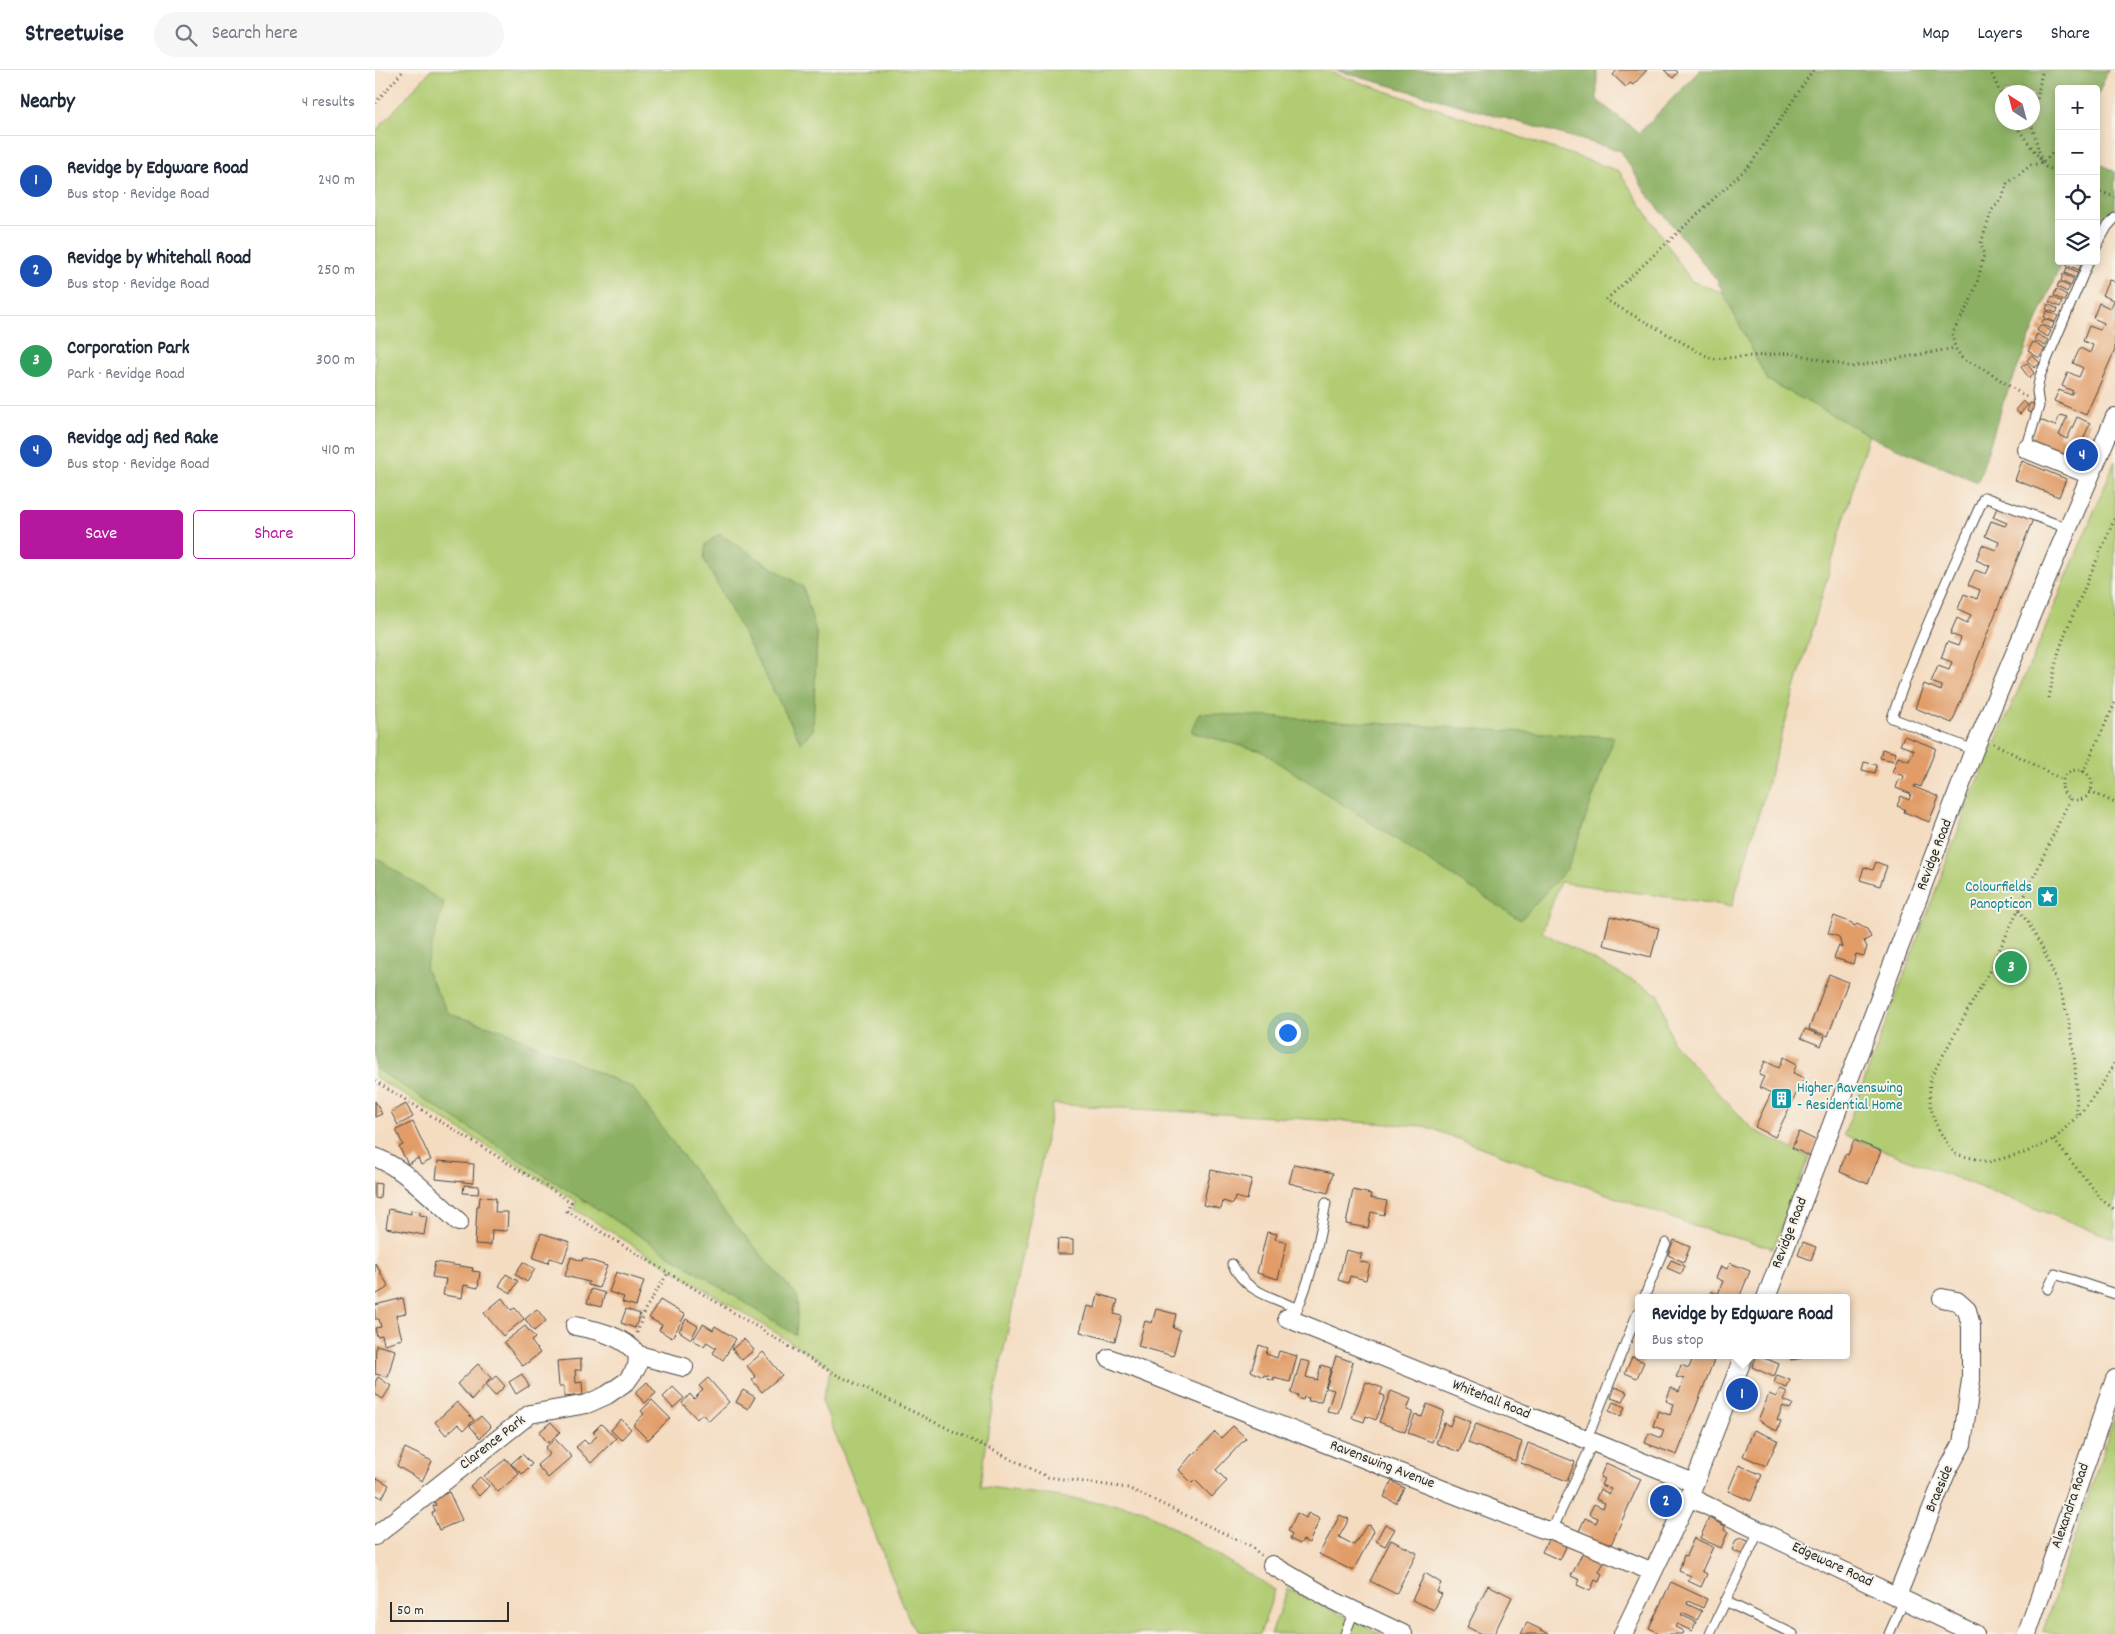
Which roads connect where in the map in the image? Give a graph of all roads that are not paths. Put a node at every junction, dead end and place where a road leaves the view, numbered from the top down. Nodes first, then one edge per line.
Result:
1 (2115, 218) edge
2 (2100, 239) edge
3 (2087, 265) edge
4 (2115, 417) edge
5 (2026, 449) joint
6 (2090, 475) junction
7 (2067, 528) junction
8 (1977, 744) junction
9 (375, 1157) edge
10 (1326, 1203) dead end
11 (459, 1222) dead end
12 (1666, 1243) dead end
13 (1232, 1264) dead end
14 (2049, 1289) dead end
15 (1646, 1294) edge
16 (1768, 1294) edge
17 (2115, 1294) edge
18 (1942, 1298) dead end
19 (1294, 1318) junction
20 (1635, 1320) edge
21 (575, 1326) dead end
22 (635, 1351) junction
23 (1109, 1358) dead end
24 (1741, 1359) edge
25 (684, 1367) dead end
26 (2115, 1379) edge
27 (1590, 1440) junction
28 (1692, 1490) junction
29 (1552, 1530) junction
30 (1759, 1531) junction
31 (375, 1536) edge
32 (1272, 1565) road end
33 (1653, 1572) junction
34 (1900, 1598) junction
35 (1725, 1601) junction
36 (1354, 1611) junction
37 (1627, 1632) edge
38 (1345, 1634) edge
39 (1403, 1634) edge
40 (1710, 1634) edge
41 (1793, 1634) edge
42 (1889, 1634) edge
43 (1975, 1634) edge
44 (2027, 1634) edge

1 - 2 lane
3 - 5 lane
4 - 6 street, Revidge Road
5 - 6 street
6 - 7 street, Revidge Road
7 - 8 street, Revidge Road
7 - 8 lane
8 - 16 street, Revidge Road
9 - 11 street
10 - 19 lane
12 - 15 lane
13 - 19 lane
14 - 17 lane
18 - 34 street, Braeside
19 - 27 street, Whitehall Road
20 - 27 lane
21 - 22 street
22 - 25 street
22 - 31 street, Clarence Park
23 - 29 street, Ravenswing Avenue
24 - 28 street
26 - 44 street, Alexandra Road
27 - 28 street, Whitehall Road
27 - 29 lane
28 - 30 street, Edgeware Road
28 - 33 street
29 - 33 street, Ravenswing Avenue
30 - 34 street, Edgeware Road
30 - 35 lane
32 - 36 street
33 - 37 street
34 - 42 lane
34 - 43 street, Edgeware Road
35 - 40 lane
35 - 41 lane
36 - 38 lane
36 - 39 street

